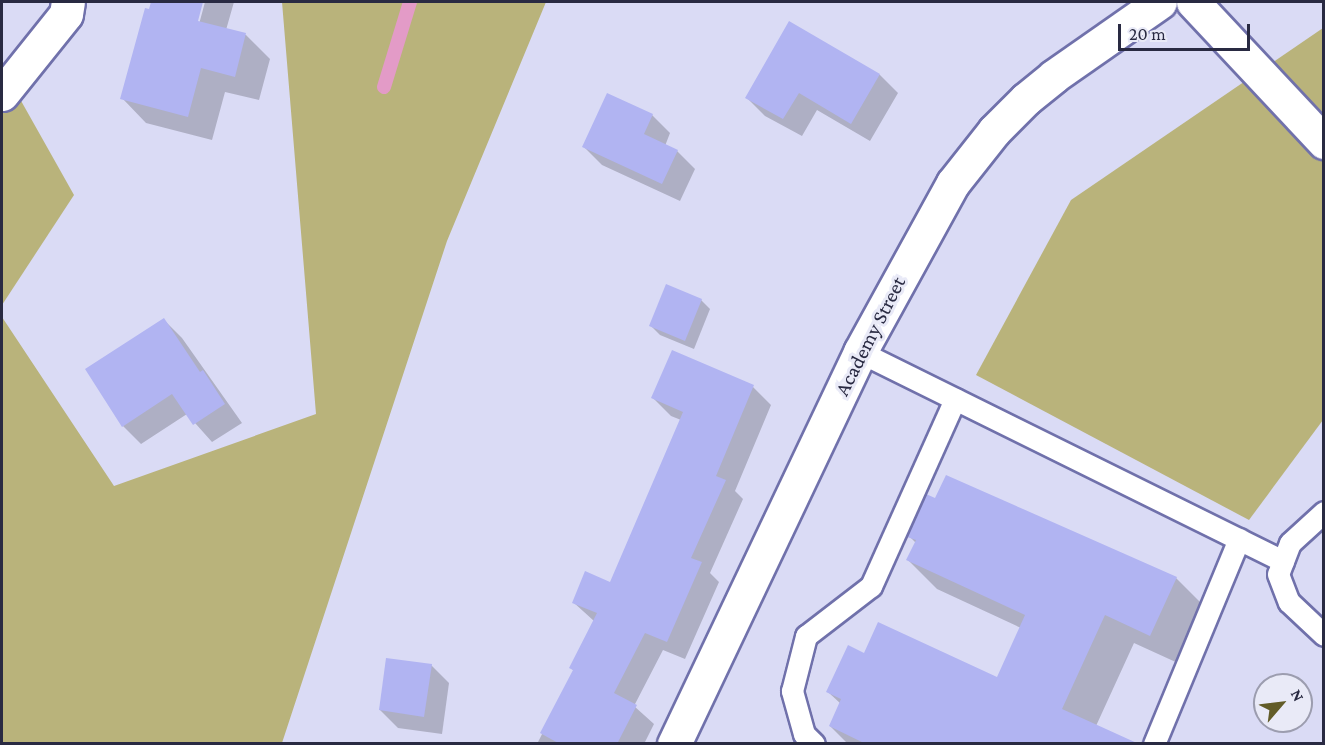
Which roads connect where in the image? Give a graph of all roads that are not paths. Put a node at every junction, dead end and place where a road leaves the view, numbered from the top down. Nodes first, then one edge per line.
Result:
1 (68, 2) edge
2 (1160, 2) edge
3 (1193, 2) edge
4 (2, 94) edge
5 (1323, 142) edge
6 (860, 352) junction
7 (955, 399) junction
8 (1323, 512) edge
9 (1239, 539) junction
10 (1283, 561) junction
11 (1323, 635) edge
12 (674, 744) edge
13 (814, 744) edge
14 (1154, 744) edge

1 - 4 street
2 - 6 street, Academy Street
3 - 5 street
6 - 7 lane
6 - 12 street, Academy Street
7 - 9 lane
7 - 13 lane
8 - 10 lane
9 - 10 lane
9 - 14 lane
10 - 11 lane

